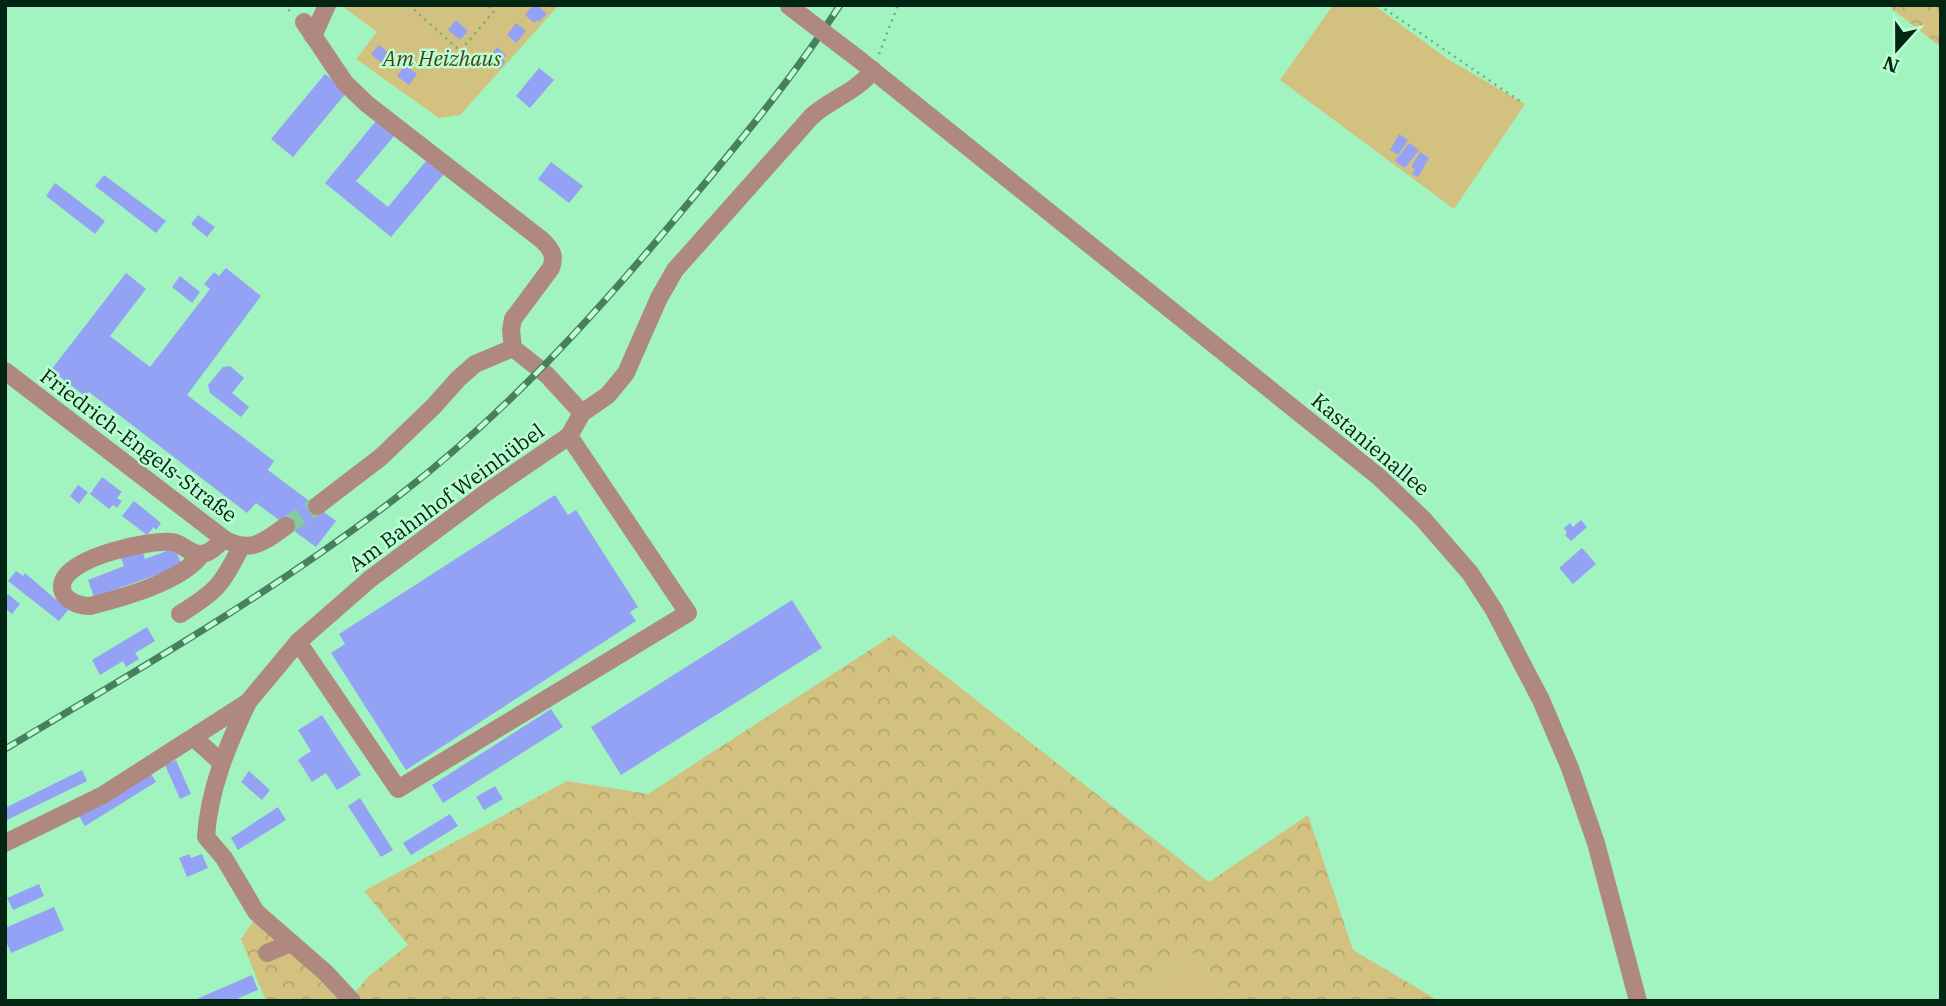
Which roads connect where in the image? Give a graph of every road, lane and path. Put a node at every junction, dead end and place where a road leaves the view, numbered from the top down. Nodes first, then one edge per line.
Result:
1 (327, 5) edge
2 (409, 5) edge
3 (488, 5) edge
4 (788, 5) edge
5 (898, 5) edge
6 (1379, 5) edge
7 (867, 66) junction
8 (1521, 103) dead end
9 (513, 348) junction
10 (11, 381) edge
11 (582, 413) junction
12 (569, 436) junction
13 (317, 506) tunnel mouth
14 (286, 526) tunnel mouth
15 (224, 539) junction
16 (241, 547) junction
17 (202, 554) junction
18 (180, 614) dead end
19 (298, 642) junction
20 (248, 702) junction
21 (194, 738) junction
22 (222, 763) junction
23 (5, 843) edge
24 (291, 943) junction
25 (267, 953) dead end
26 (352, 1001) edge
27 (1638, 1001) edge

1 - 9 street
2 - 3 path
4 - 7 street, Kastanienallee, bridge
5 - 7 path
6 - 8 path
7 - 11 street, Am Bahnhof Weinhübel
7 - 27 street, Kastanienallee
9 - 11 street
9 - 13 street
10 - 15 street, Friedrich-Engels-Straße
11 - 12 street, Am Bahnhof Weinhübel
12 - 19 street, Am Bahnhof Weinhübel
12 - 19 street
14 - 16 street, Friedrich-Engels-Straße
15 - 16 street, Friedrich-Engels-Straße
15 - 17 street
16 - 18 street
17 - 17 street
19 - 20 street, Am Bahnhof Weinhübel
20 - 21 street, Am Bahnhof Weinhübel
20 - 22 street, Am Bahnhof Weinhübel
21 - 22 street
21 - 23 street, Am Bahnhof Weinhübel
22 - 24 street, Am Bahnhof Weinhübel
24 - 25 street
24 - 26 street, Am Bahnhof Weinhübel

